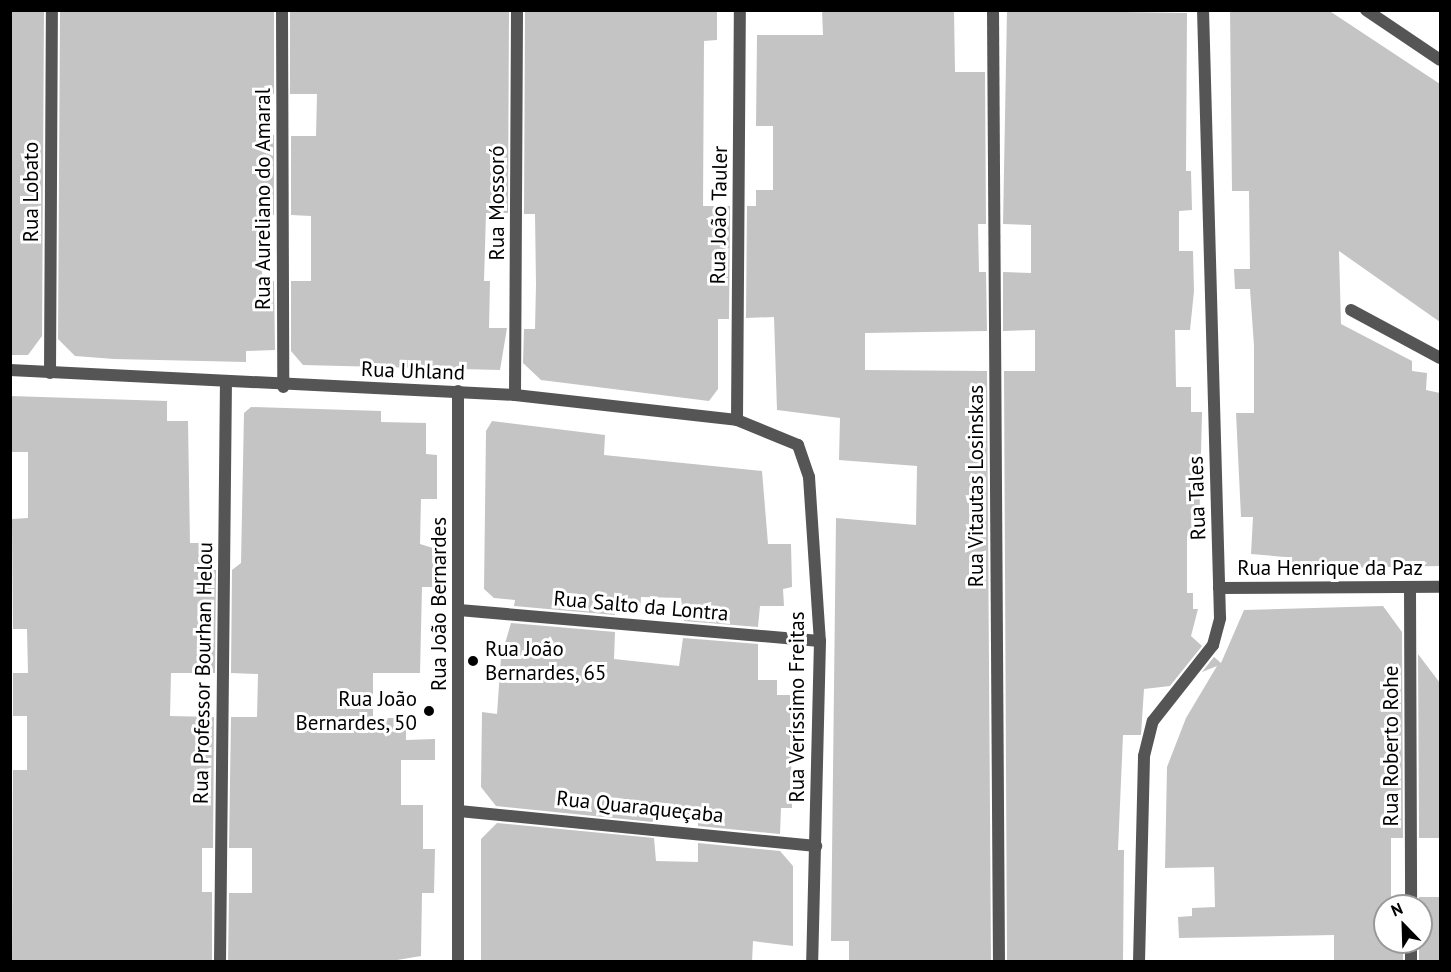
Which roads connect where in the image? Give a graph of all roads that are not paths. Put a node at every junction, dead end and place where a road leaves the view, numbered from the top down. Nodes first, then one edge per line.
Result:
1 (52, 10) edge
2 (282, 10) edge
3 (517, 10) edge
4 (740, 10) edge
5 (993, 10) edge
6 (1203, 10) edge
7 (1366, 10) edge
8 (1440, 60) edge
9 (1351, 310) dead end
10 (1440, 358) edge
11 (10, 370) edge
12 (50, 373) junction
13 (226, 384) junction
14 (283, 387) junction
15 (458, 391) junction
16 (515, 395) junction
17 (737, 420) junction
18 (804, 452) joint
19 (1410, 587) junction
20 (1440, 587) edge
21 (1219, 588) junction
22 (459, 610) junction
23 (820, 641) junction
24 (459, 811) junction
25 (816, 846) junction
26 (1411, 894) edge
27 (220, 962) edge
28 (458, 962) edge
29 (812, 962) edge
30 (999, 962) edge
31 (1139, 962) edge

1 - 12 street, Rua Lobato
2 - 14 street, Rua Aureliano do Amaral
3 - 16 street, Rua Mossoró
4 - 17 street, Rua João Tauler
5 - 30 street, Rua Vitautas Losinskas
6 - 21 street, Rua Tales
7 - 8 street
9 - 10 street
11 - 12 street, Rua Uhland
12 - 13 street, Rua Uhland
13 - 14 street, Rua Uhland
13 - 27 street, Rua Professor Bourhan Helou
14 - 15 street, Rua Uhland
15 - 16 street, Rua Uhland
15 - 22 street, Rua João Bernardes
16 - 17 street, Rua Uhland
17 - 18 street, Rua Uhland
18 - 23 street, Rua Veríssimo Freitas
19 - 20 street, Rua Henrique da Paz
19 - 21 street, Rua Henrique da Paz
19 - 26 street, Rua Roberto Rohe
21 - 31 street, Rua Tales
22 - 23 street, Rua Salto da Lontra
22 - 24 street, Rua João Bernardes
23 - 25 street, Rua Veríssimo Freitas
24 - 25 street, Rua Quaraqueçaba
24 - 28 street, Rua João Bernardes
25 - 29 street, Rua Veríssimo Freitas

